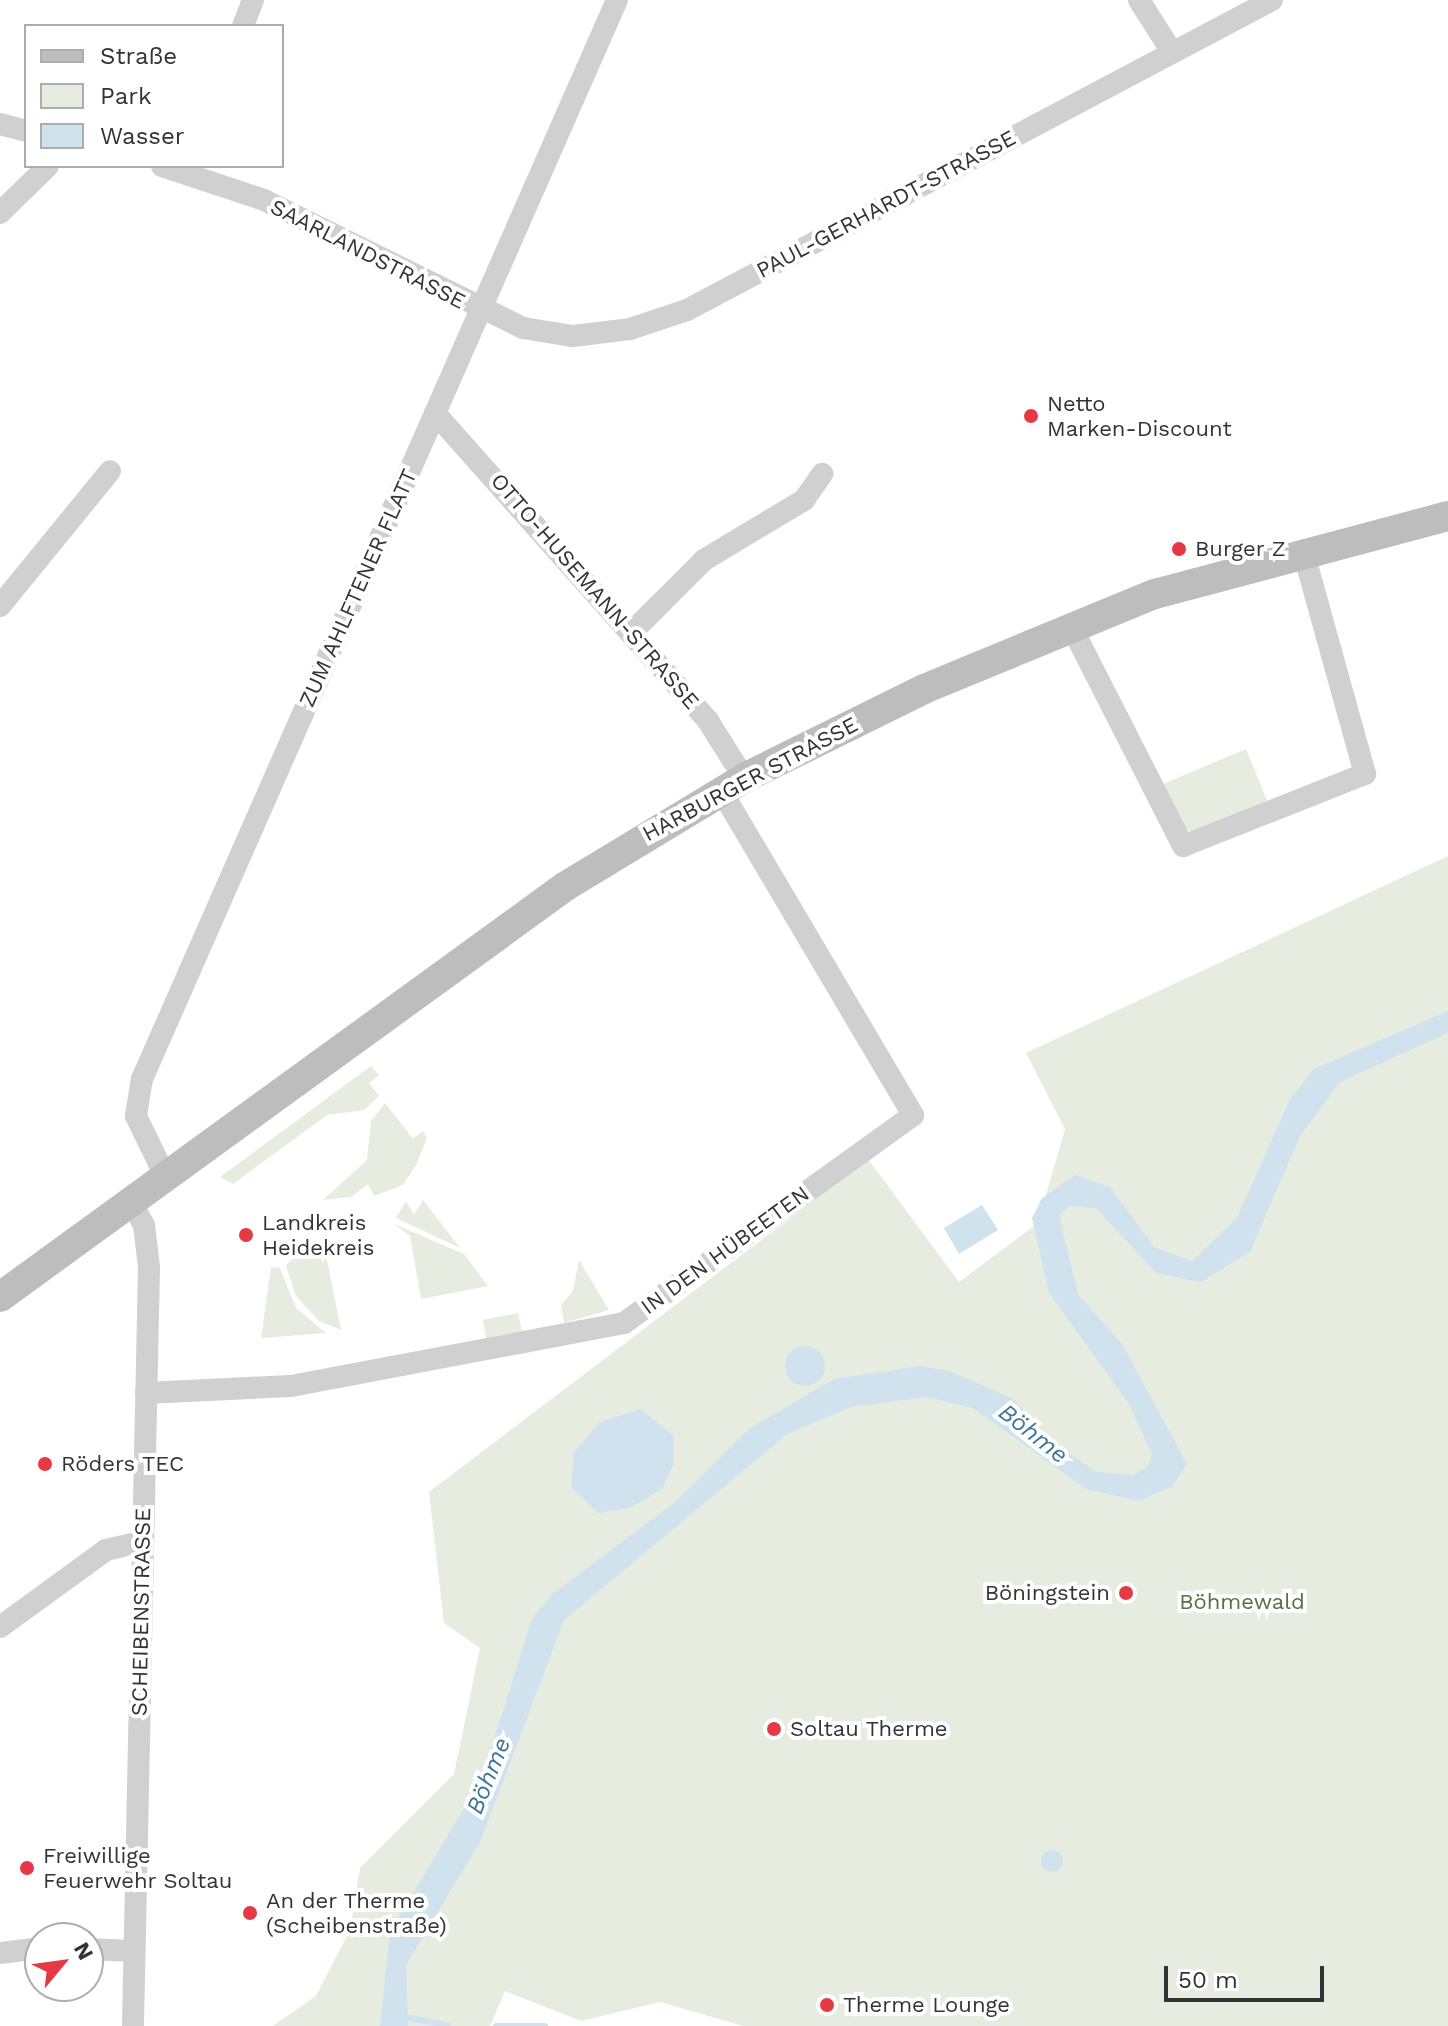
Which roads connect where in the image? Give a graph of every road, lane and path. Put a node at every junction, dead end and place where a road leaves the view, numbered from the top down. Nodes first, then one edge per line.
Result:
1 (253, 0) edge
2 (617, 0) edge
3 (1139, 0) edge
4 (1272, 0) edge
5 (244, 24) edge
6 (1172, 52) junction
7 (0, 124) edge
8 (24, 130) edge
9 (46, 168) edge
10 (192, 170) edge
11 (0, 213) edge
12 (483, 312) junction
13 (435, 413) junction
14 (110, 471) dead end
15 (822, 474) dead end
16 (1448, 516) edge
17 (1303, 550) junction
18 (0, 606) edge
19 (1071, 626) junction
20 (631, 633) junction
21 (733, 784) junction
22 (165, 1176) junction
23 (131, 1201) junction
24 (0, 1297) edge
25 (146, 1393) junction
26 (142, 1542) junction
27 (0, 1627) edge
28 (24, 1950) edge
29 (104, 1950) edge
30 (132, 1951) junction
31 (0, 1953) edge
32 (133, 2026) edge

1 - 5 street
2 - 12 street, ZUM AHLFTENER FLATT
3 - 6 street
4 - 6 street, PAUL-GERHARDT-STRASSE
6 - 12 street, PAUL-GERHARDT-STRASSE
7 - 8 street
9 - 11 street
10 - 12 street, SAARLANDSTRASSE
12 - 13 street, ZUM AHLFTENER FLATT
13 - 20 street, OTTO-HUSEMANN-STRASSE
13 - 22 street, ZUM AHLFTENER FLATT
14 - 18 street
15 - 20 street
16 - 17 main road, HARBURGER STRASSE
17 - 19 main road, HARBURGER STRASSE
17 - 19 street
19 - 21 main road, HARBURGER STRASSE
20 - 21 street, OTTO-HUSEMANN-STRASSE
21 - 22 main road, HARBURGER STRASSE
21 - 25 street, IN DEN HÜBEETEN
22 - 23 main road, HARBURGER STRASSE
23 - 24 main road, HARBURGER STRASSE
23 - 25 street, SCHEIBENSTRASSE
25 - 26 street, SCHEIBENSTRASSE
26 - 27 street
26 - 30 street, SCHEIBENSTRASSE
28 - 31 street
29 - 30 street
30 - 32 street, SCHEIBENSTRASSE

